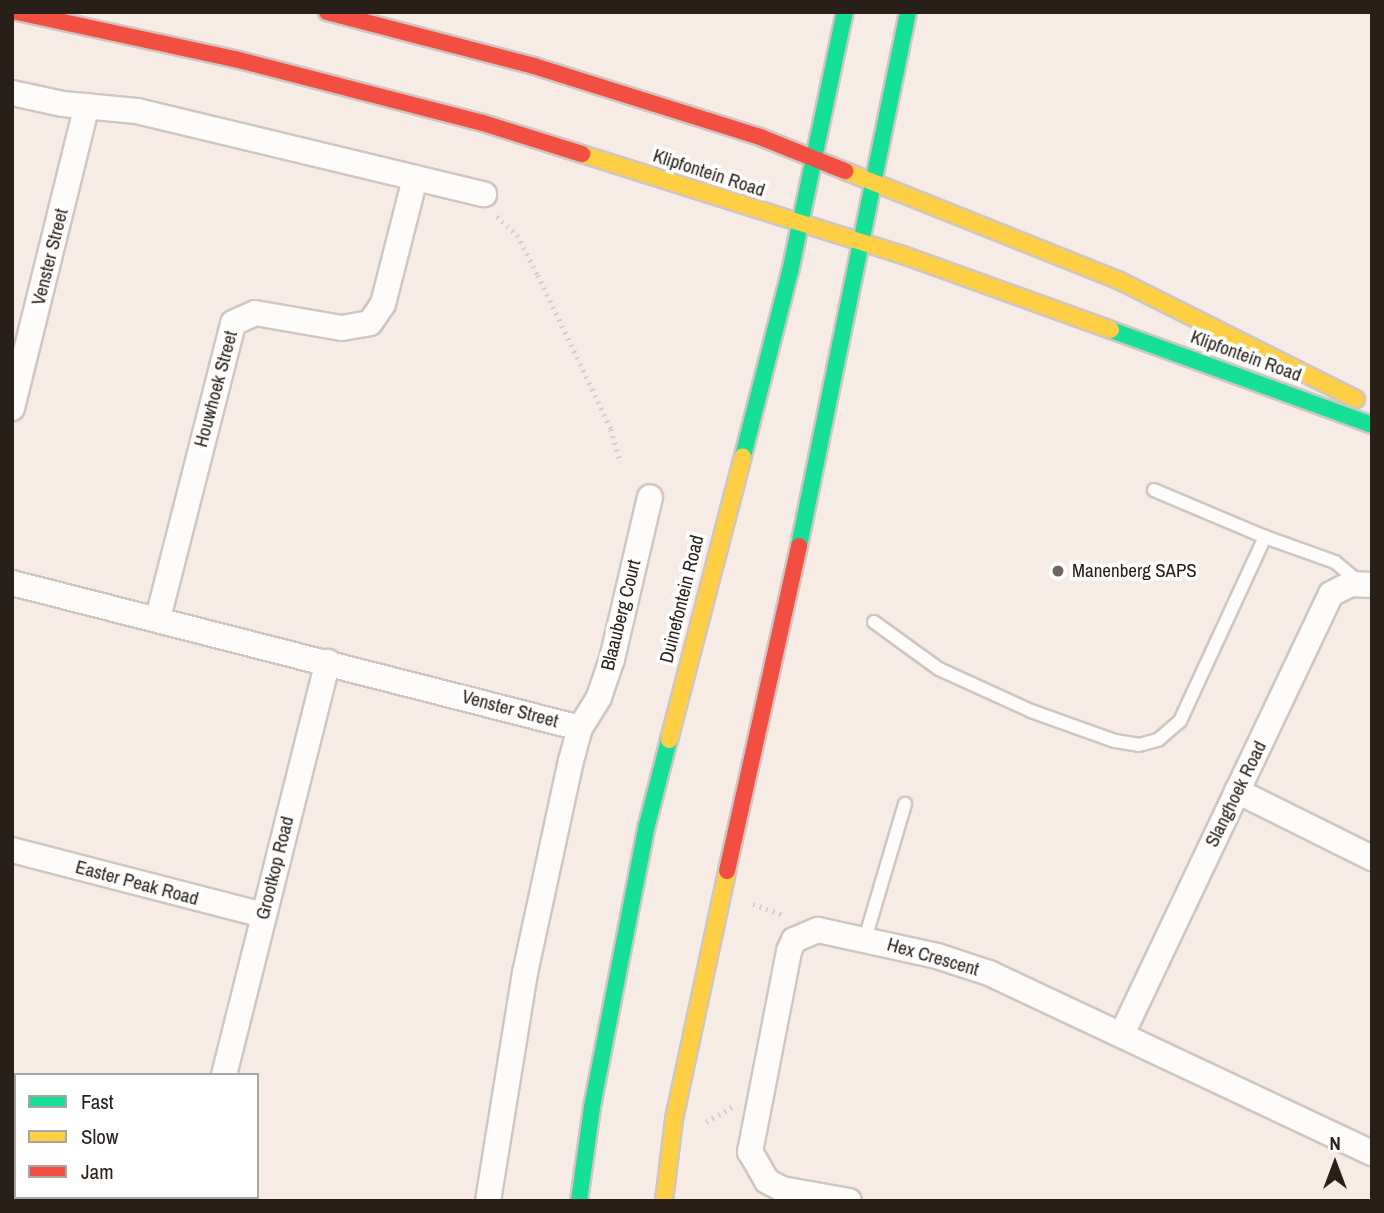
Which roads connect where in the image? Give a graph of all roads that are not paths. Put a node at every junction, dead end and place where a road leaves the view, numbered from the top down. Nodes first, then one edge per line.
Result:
1 (17, 12) edge
2 (327, 12) edge
3 (845, 12) edge
4 (908, 12) edge
5 (12, 93) edge
6 (87, 106) junction
7 (812, 158) junction
8 (415, 178) junction
9 (874, 180) junction
10 (488, 204) road end
11 (799, 226) junction
12 (861, 242) junction
13 (1372, 407) edge
14 (12, 408) edge
15 (1372, 425) edge
16 (1154, 490) dead end
17 (650, 497) dead end
18 (1265, 537) junction
19 (12, 583) edge
20 (1366, 584) edge
21 (158, 618) junction
22 (874, 622) dead end
23 (328, 662) junction
24 (580, 727) junction
25 (1237, 791) junction
26 (905, 804) dead end
27 (12, 850) edge
28 (1372, 858) edge
29 (263, 915) junction
30 (865, 939) junction
31 (1122, 1034) junction
32 (224, 1073) edge
33 (1372, 1153) edge
34 (488, 1201) edge
35 (579, 1201) edge
36 (664, 1201) edge
37 (849, 1201) edge

1 - 11 main road, Klipfontein Road
2 - 7 main road, Klipfontein Road
3 - 7 main road, Duinefontein Road
4 - 9 main road
5 - 6 street
6 - 8 street
6 - 14 street, Venster Street
7 - 9 main road, Klipfontein Road
7 - 11 main road, Duinefontein Road
8 - 10 street
8 - 21 street, Houwhoek Street
9 - 12 main road
9 - 13 main road, Klipfontein Road
11 - 12 main road, Klipfontein Road
11 - 35 main road, Duinefontein Road
12 - 15 main road, Klipfontein Road
12 - 36 main road
16 - 18 lane
17 - 24 street, Blaauberg Court
18 - 20 lane
18 - 22 lane
19 - 21 street, Venster Street
20 - 25 street, Slanghoek Road
21 - 23 street, Venster Street
23 - 24 street, Venster Street
23 - 29 street, Grootkop Road
24 - 34 street, Venster Street
25 - 28 street
25 - 31 street, Slanghoek Road
26 - 30 lane
27 - 29 street, Easter Peak Road
29 - 32 street, Grootkop Road
30 - 31 street, Hex Crescent
30 - 37 street, Hex Crescent
31 - 33 street, Hex Crescent

